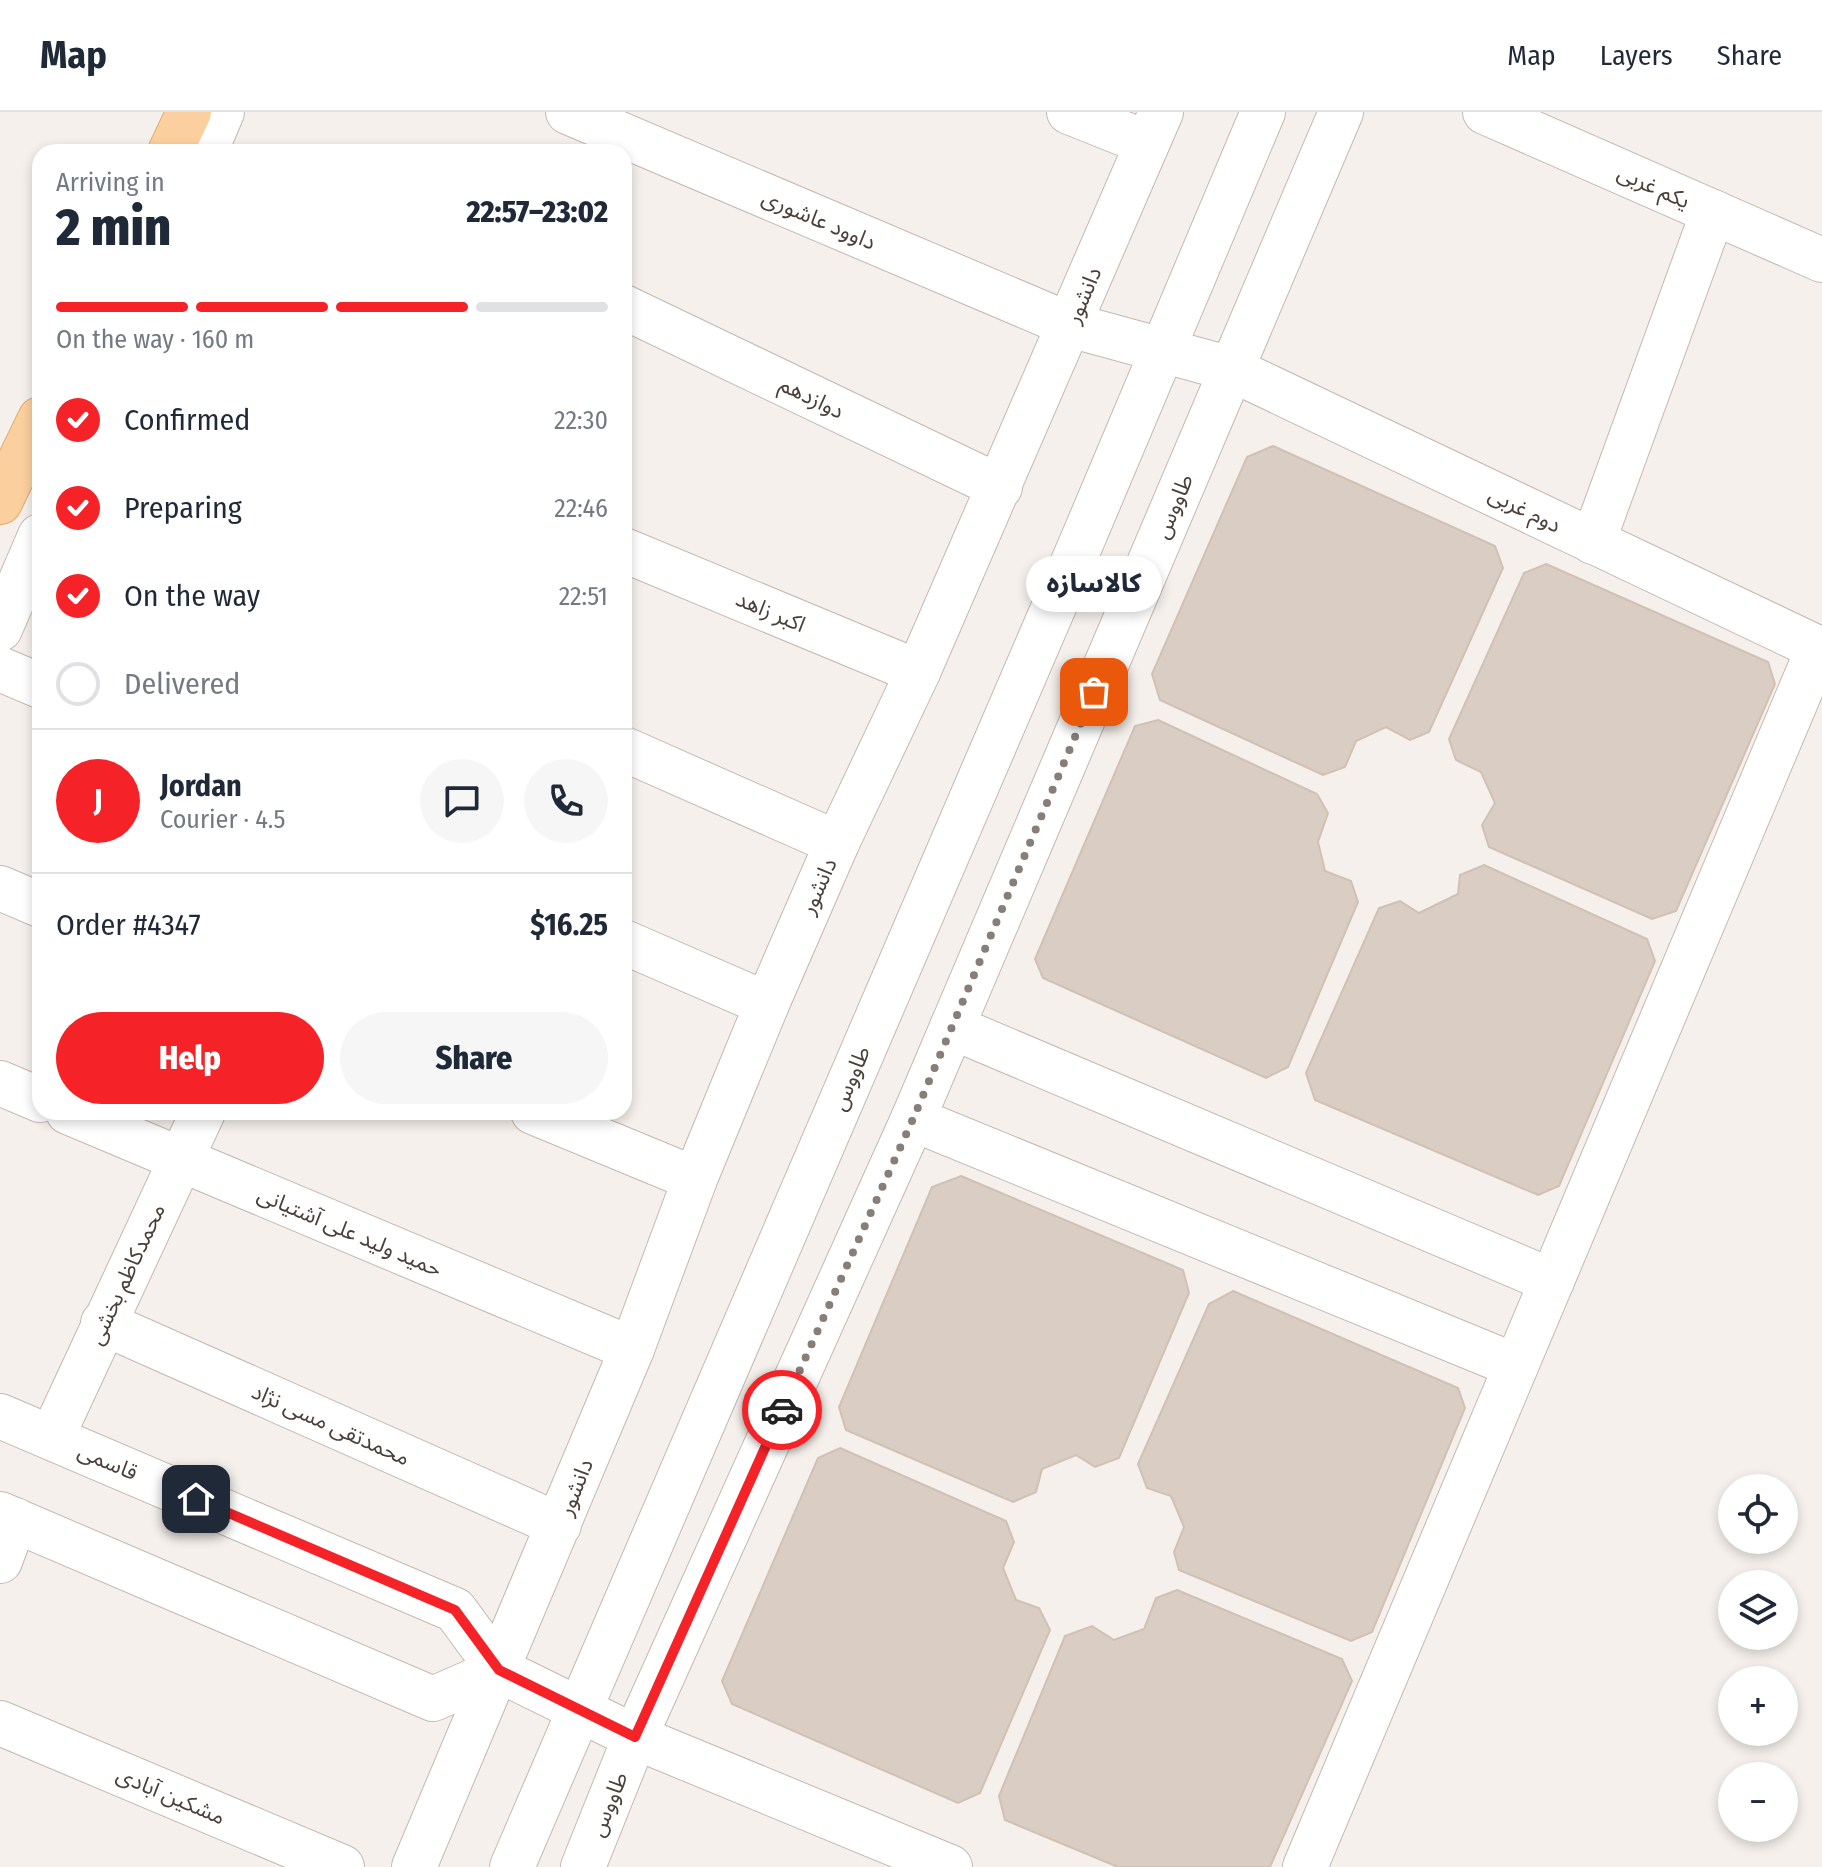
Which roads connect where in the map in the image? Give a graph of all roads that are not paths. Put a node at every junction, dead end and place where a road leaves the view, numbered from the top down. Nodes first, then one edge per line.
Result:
1 (189, 112) edge
2 (222, 112) edge
3 (568, 112) edge
4 (1069, 112) edge
5 (1263, 112) edge
6 (1341, 112) edge
7 (1485, 112) edge
8 (1154, 127) edge
9 (630, 134) edge
10 (174, 144) edge
11 (208, 144) edge
12 (1713, 212) junction
13 (1822, 260) edge
14 (632, 311) edge
15 (1070, 325) junction
16 (1161, 349) junction
17 (1231, 369) junction
18 (32, 436) edge
19 (1000, 487) junction
20 (0, 502) edge
21 (1593, 542) junction
22 (632, 553) edge
23 (32, 555) edge
24 (0, 629) edge
25 (1820, 650) edge
26 (0, 669) edge
27 (918, 672) junction
28 (32, 683) edge
29 (632, 753) edge
30 (837, 843) junction
31 (0, 888) edge
32 (32, 902) edge
33 (632, 945) edge
34 (767, 1004) junction
35 (952, 1027) junction
36 (0, 1083) edge
37 (32, 1097) edge
38 (913, 1119) junction
39 (86, 1120) edge
40 (199, 1120) edge
41 (552, 1120) edge
42 (179, 1160) junction
43 (695, 1179) junction
44 (1552, 1281) junction
45 (103, 1323) junction
46 (632, 1349) junction
47 (1516, 1366) junction
48 (0, 1416) edge
49 (52, 1437) junction
50 (8, 1517) edge
51 (559, 1525) junction
52 (0, 1561) edge
53 (499, 1670) junction
54 (578, 1711) junction
55 (0, 1723) edge
56 (635, 1737) junction
57 (342, 1867) edge
58 (414, 1867) edge
59 (512, 1867) edge
60 (583, 1867) edge
61 (950, 1867) edge
62 (1305, 1867) edge

1 - 10 main road
2 - 11 street
3 - 9 street, داوود عاشوری
4 - 8 street
5 - 16 street, طاووس
6 - 17 street, طاووس
7 - 12 street, یکم غربی
8 - 15 street, دانشور
9 - 15 street, داوود عاشوری
12 - 13 street, یکم غربی
12 - 21 street
14 - 19 street, دوازدهم
15 - 16 street, داوود عاشوری
15 - 19 street, دانشور
16 - 17 street, دوم غربی
16 - 54 street, طاووس
17 - 21 street, دوم غربی
17 - 35 street, طاووس
18 - 20 main road
19 - 27 street, دانشور
21 - 25 street, دوم غربی
22 - 27 street, اکبر زاهد
23 - 24 street
25 - 44 street
26 - 28 street
27 - 30 street, دانشور
29 - 30 street
30 - 34 street, دانشور
31 - 32 street
33 - 34 street
34 - 43 street, دانشور
35 - 38 street, طاووس
35 - 44 street
36 - 37 street
38 - 47 street
38 - 56 street, طاووس
39 - 42 street, حمید ولید علی آشتیانی
40 - 42 street, محمدکاظم بخشی
41 - 43 street
42 - 45 street, محمدکاظم بخشی
42 - 46 street, حمید ولید علی آشتیانی
43 - 46 street, دانشور
44 - 47 street
45 - 49 street, محمدکاظم بخشی
45 - 51 street, محمدتقی مسی نژاد
46 - 51 street, دانشور
47 - 62 street
48 - 49 street, قاسمی
49 - 53 street, قاسمی
50 - 52 street
50 - 53 street
51 - 53 street, دانشور
53 - 54 street, قاسمی
53 - 58 street, دانشور
54 - 56 street, قاسمی
54 - 59 street, طاووس
55 - 57 street, مشکین آبادی
56 - 60 street, طاووس
56 - 61 street, قاسمی

